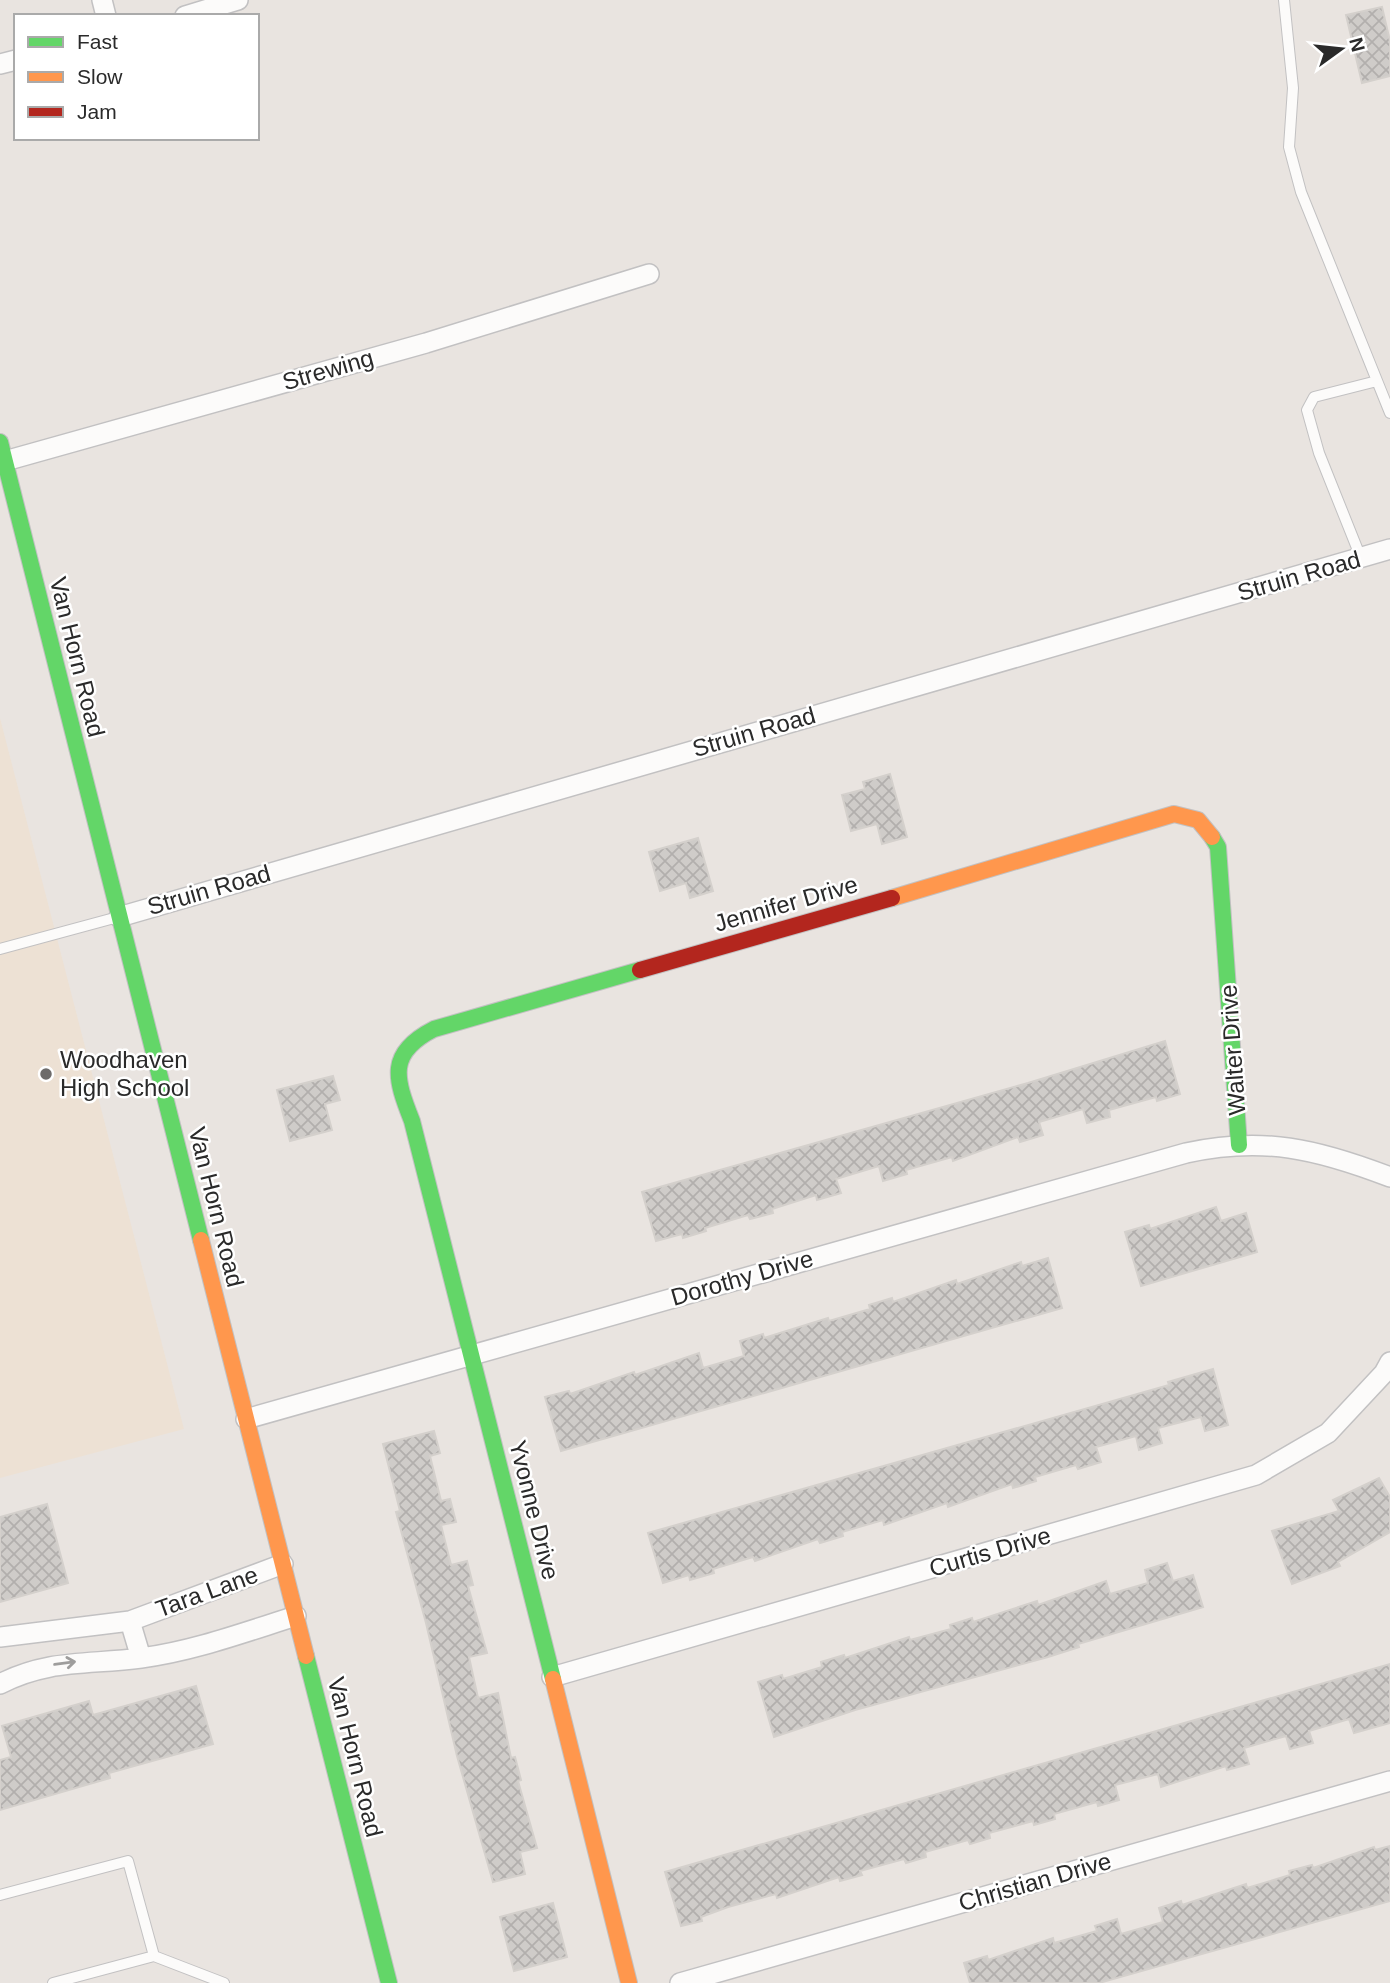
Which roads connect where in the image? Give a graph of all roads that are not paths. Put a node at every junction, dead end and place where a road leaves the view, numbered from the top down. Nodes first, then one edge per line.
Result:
1 (238, 0) edge
2 (1284, 0) edge
3 (192, 14) edge
4 (649, 274) dead end
5 (1377, 381) junction
6 (1390, 413) edge
7 (2, 451) edge
8 (1390, 550) edge
9 (1361, 558) junction
10 (1186, 814) joint
11 (118, 917) junction
12 (0, 949) edge
13 (402, 1051) joint
14 (1239, 1144) junction
15 (1390, 1177) edge
16 (471, 1355) junction
17 (1390, 1362) edge
18 (246, 1419) junction
19 (283, 1564) junction
20 (296, 1616) junction
21 (130, 1621) junction
22 (0, 1637) edge
23 (141, 1658) junction
24 (552, 1677) junction
25 (0, 1684) edge
26 (1390, 1781) edge
27 (0, 1895) edge
28 (154, 1956) junction
29 (53, 1983) edge
30 (224, 1983) edge
31 (389, 1983) edge
32 (629, 1983) edge
33 (680, 1983) edge

1 - 3 street
2 - 5 lane
4 - 7 street, Strewing
5 - 6 lane
5 - 9 lane
7 - 11 street, Van Horn Road
8 - 9 street, Struin Road
9 - 11 street, Struin Road
10 - 13 street, Jennifer Drive
10 - 14 street, Walter Drive
11 - 12 lane
11 - 18 street, Van Horn Road
13 - 16 street, Yvonne Drive
14 - 15 street, Walter Drive
14 - 16 street, Dorothy Drive
16 - 18 street, Dorothy Drive
16 - 24 street, Yvonne Drive
17 - 24 street, Curtis Drive
18 - 19 street, Van Horn Road
19 - 20 street, Van Horn Road
19 - 21 street, Tara Lane
20 - 23 street, Tara Lane
20 - 31 street, Van Horn Road
21 - 22 street, Tara Lane
21 - 23 street, Tara Lane
25 -> 23 street, Tara Lane
24 - 32 street, Yvonne Drive
26 - 33 street, Christian Drive
27 - 28 lane
28 - 29 lane
28 - 30 lane

